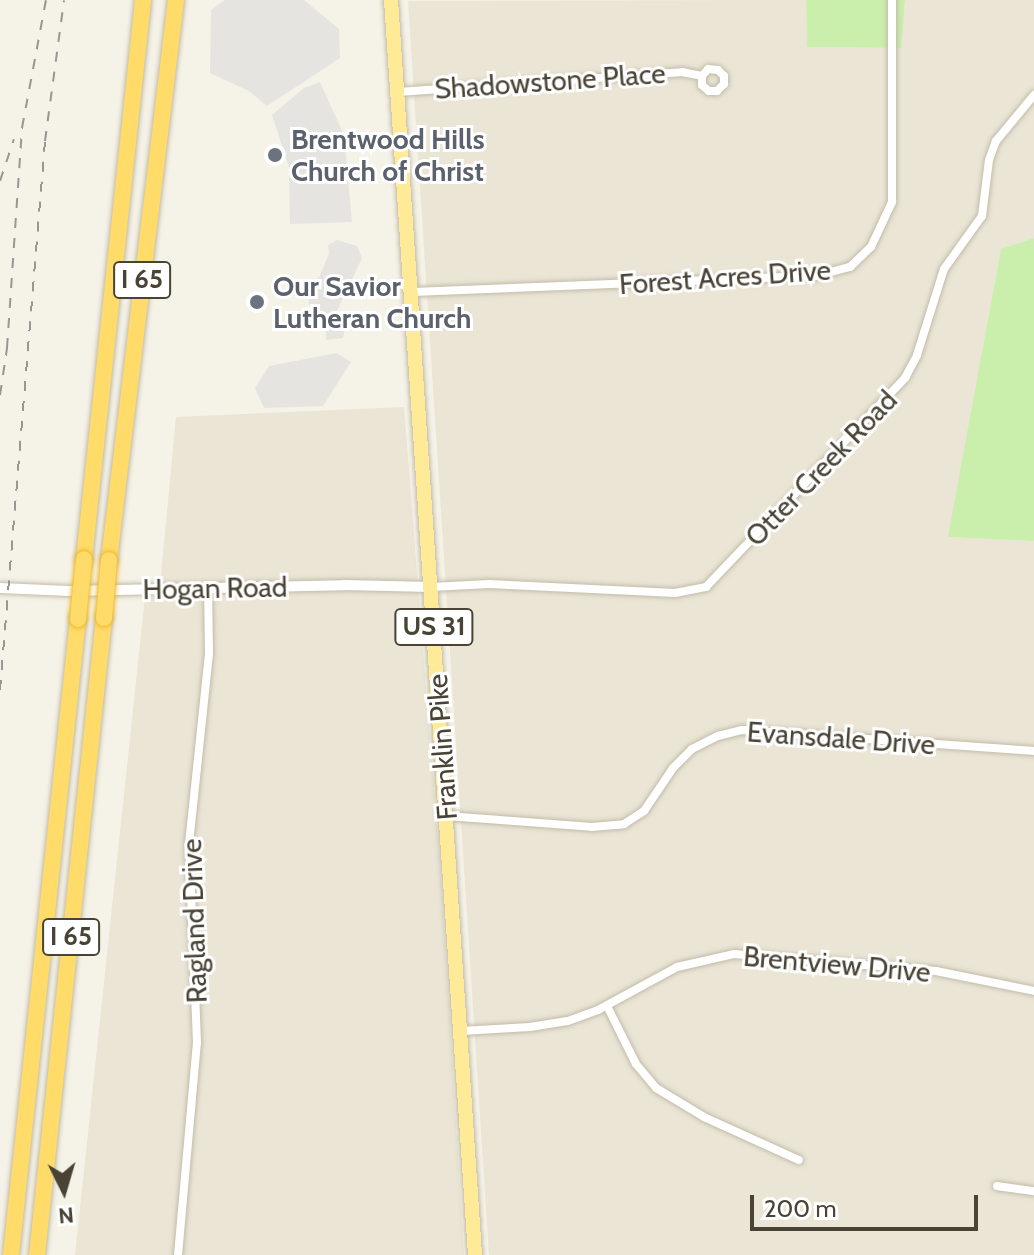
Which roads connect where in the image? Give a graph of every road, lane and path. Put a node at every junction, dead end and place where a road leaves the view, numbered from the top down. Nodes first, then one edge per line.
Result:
1 (143, 0) edge
2 (176, 0) edge
3 (391, 0) edge
4 (892, 0) edge
5 (702, 76) dead end
6 (398, 92) junction
7 (1034, 95) edge
8 (413, 292) junction
9 (208, 587) junction
10 (431, 587) junction
11 (0, 588) edge
12 (1034, 751) edge
13 (447, 816) junction
14 (1034, 991) edge
15 (607, 1006) junction
16 (461, 1031) junction
17 (799, 1160) dead end
18 (997, 1186) dead end
19 (1034, 1191) edge
20 (11, 1255) edge
21 (37, 1255) edge
22 (178, 1255) edge
23 (475, 1255) edge

1 - 20 highway, I 65, bridge
2 - 21 highway, I 65, bridge
3 - 6 main road, Franklin Pike / US 31
4 - 8 street, Forest Acres Drive
5 - 6 street, Shadowstone Place
6 - 8 main road, Franklin Pike / US 31
7 - 10 street, Otter Creek Road
8 - 10 main road, Franklin Pike / US 31
9 - 10 street, Hogan Road
9 - 11 street, Hogan Road
9 - 22 street, Ragland Drive
10 - 13 main road, Franklin Pike / US 31
12 - 13 street, Evansdale Drive
13 - 16 main road, Franklin Pike / US 31
14 - 15 street, Brentview Drive
15 - 16 street, Brentview Drive
15 - 17 street
16 - 23 main road, Franklin Pike / US 31
18 - 19 street

